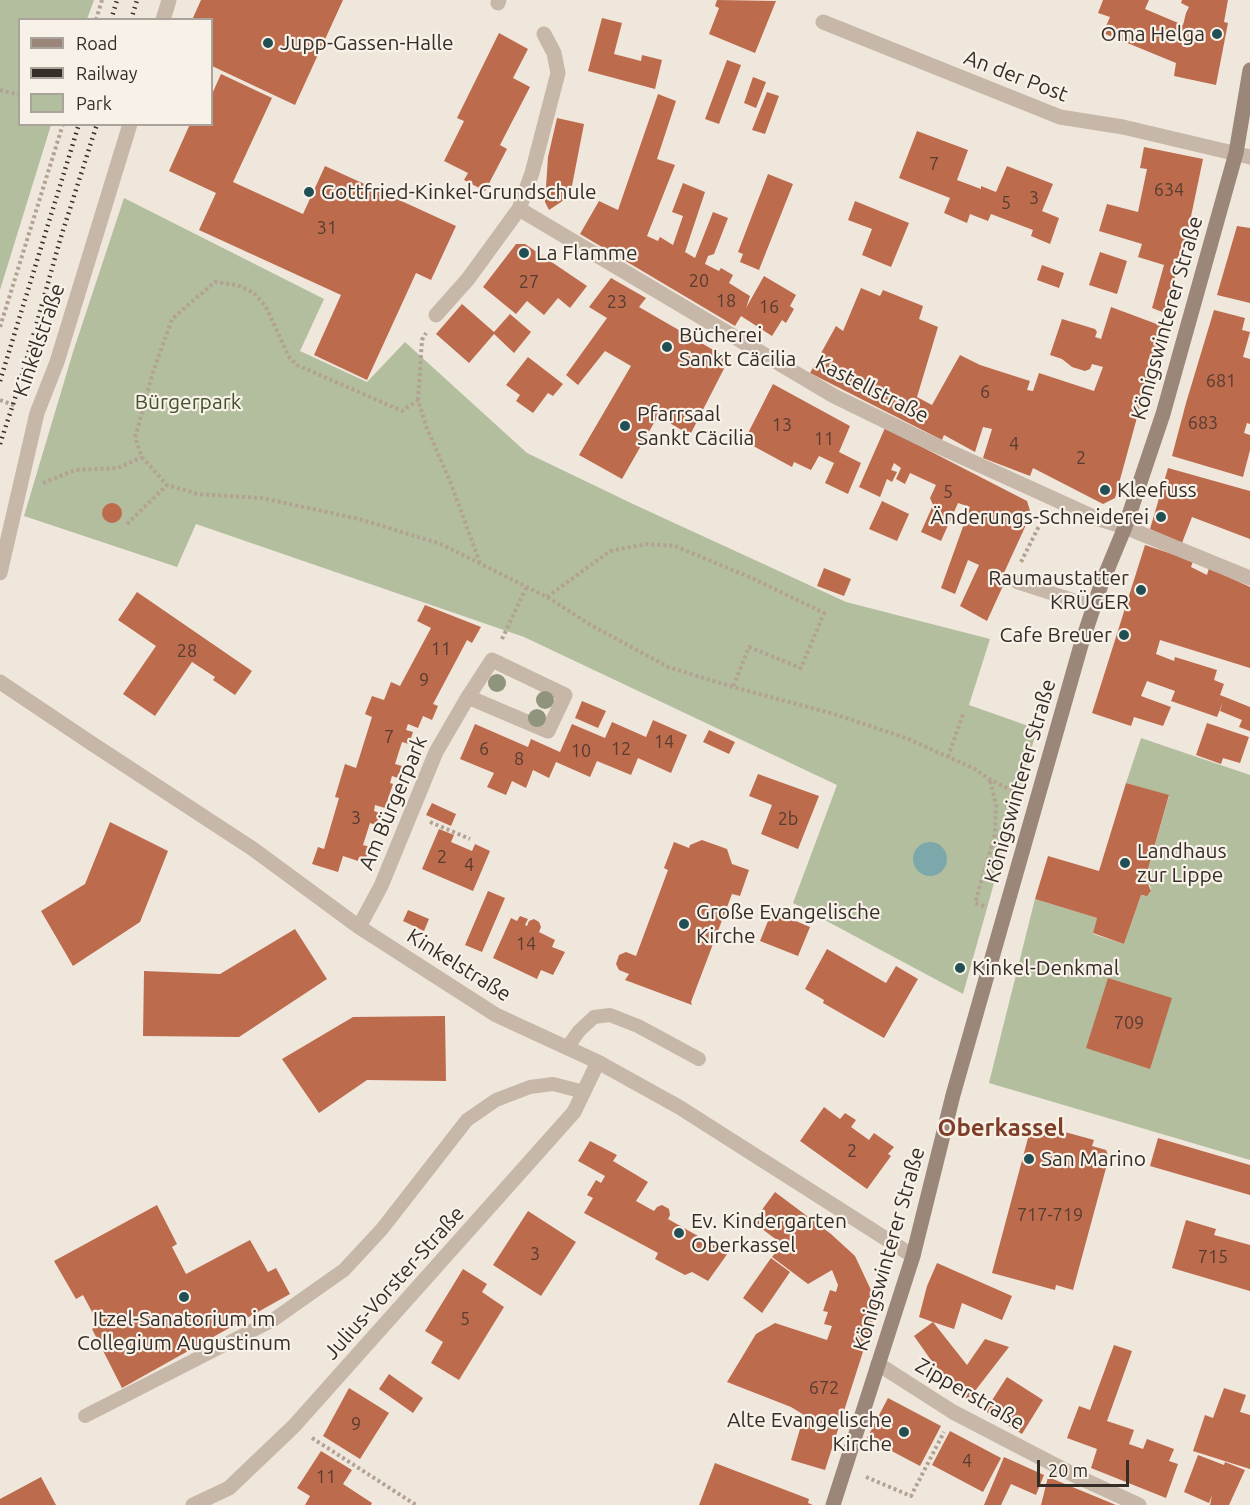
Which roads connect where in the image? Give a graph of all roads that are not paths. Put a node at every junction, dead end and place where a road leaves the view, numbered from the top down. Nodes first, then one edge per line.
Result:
1 (170, 0) edge
2 (164, 18) edge
3 (824, 22) dead end
4 (543, 34) dead end
5 (1250, 70) edge
6 (129, 126) edge
7 (1243, 155) edge
8 (519, 209) junction
9 (436, 315) road end
10 (1125, 527) junction
11 (0, 573) edge
12 (1250, 579) edge
13 (1017, 582) road end
14 (1094, 607) junction
15 (0, 682) edge
16 (468, 697) junction
17 (359, 927) junction
18 (567, 1048) junction
19 (699, 1059) dead end
20 (598, 1062) junction
21 (584, 1092) junction
22 (913, 1256) junction
23 (878, 1364) junction
24 (85, 1416) dead end
25 (193, 1505) edge
26 (833, 1505) edge
27 (1139, 1505) edge

1 - 2 street
3 - 7 street, An der Post
4 - 8 street
5 - 7 main road, Königswinterer Straße
6 - 11 street, Kinkelstraße
7 - 10 main road, Königswinterer Straße
8 - 9 street
8 - 10 street, Kastellstraße
10 - 12 street, Kastellstraße
10 - 14 main road, Königswinterer Straße
13 - 14 lane
14 - 22 main road, Königswinterer Straße
15 - 17 street, Kinkelstraße
16 - 16 street, Am Bürgerpark
16 - 17 street, Am Bürgerpark
17 - 18 street, Kinkelstraße
18 - 19 lane
18 - 20 street, Kinkelstraße
20 - 21 street, Julius-Vorster-Straße
20 - 22 street, Kinkelstraße
21 - 24 lane
21 - 25 street, Julius-Vorster-Straße
22 - 23 main road, Königswinterer Straße
23 - 26 main road, Königswinterer Straße
23 - 27 street, Zipperstraße

